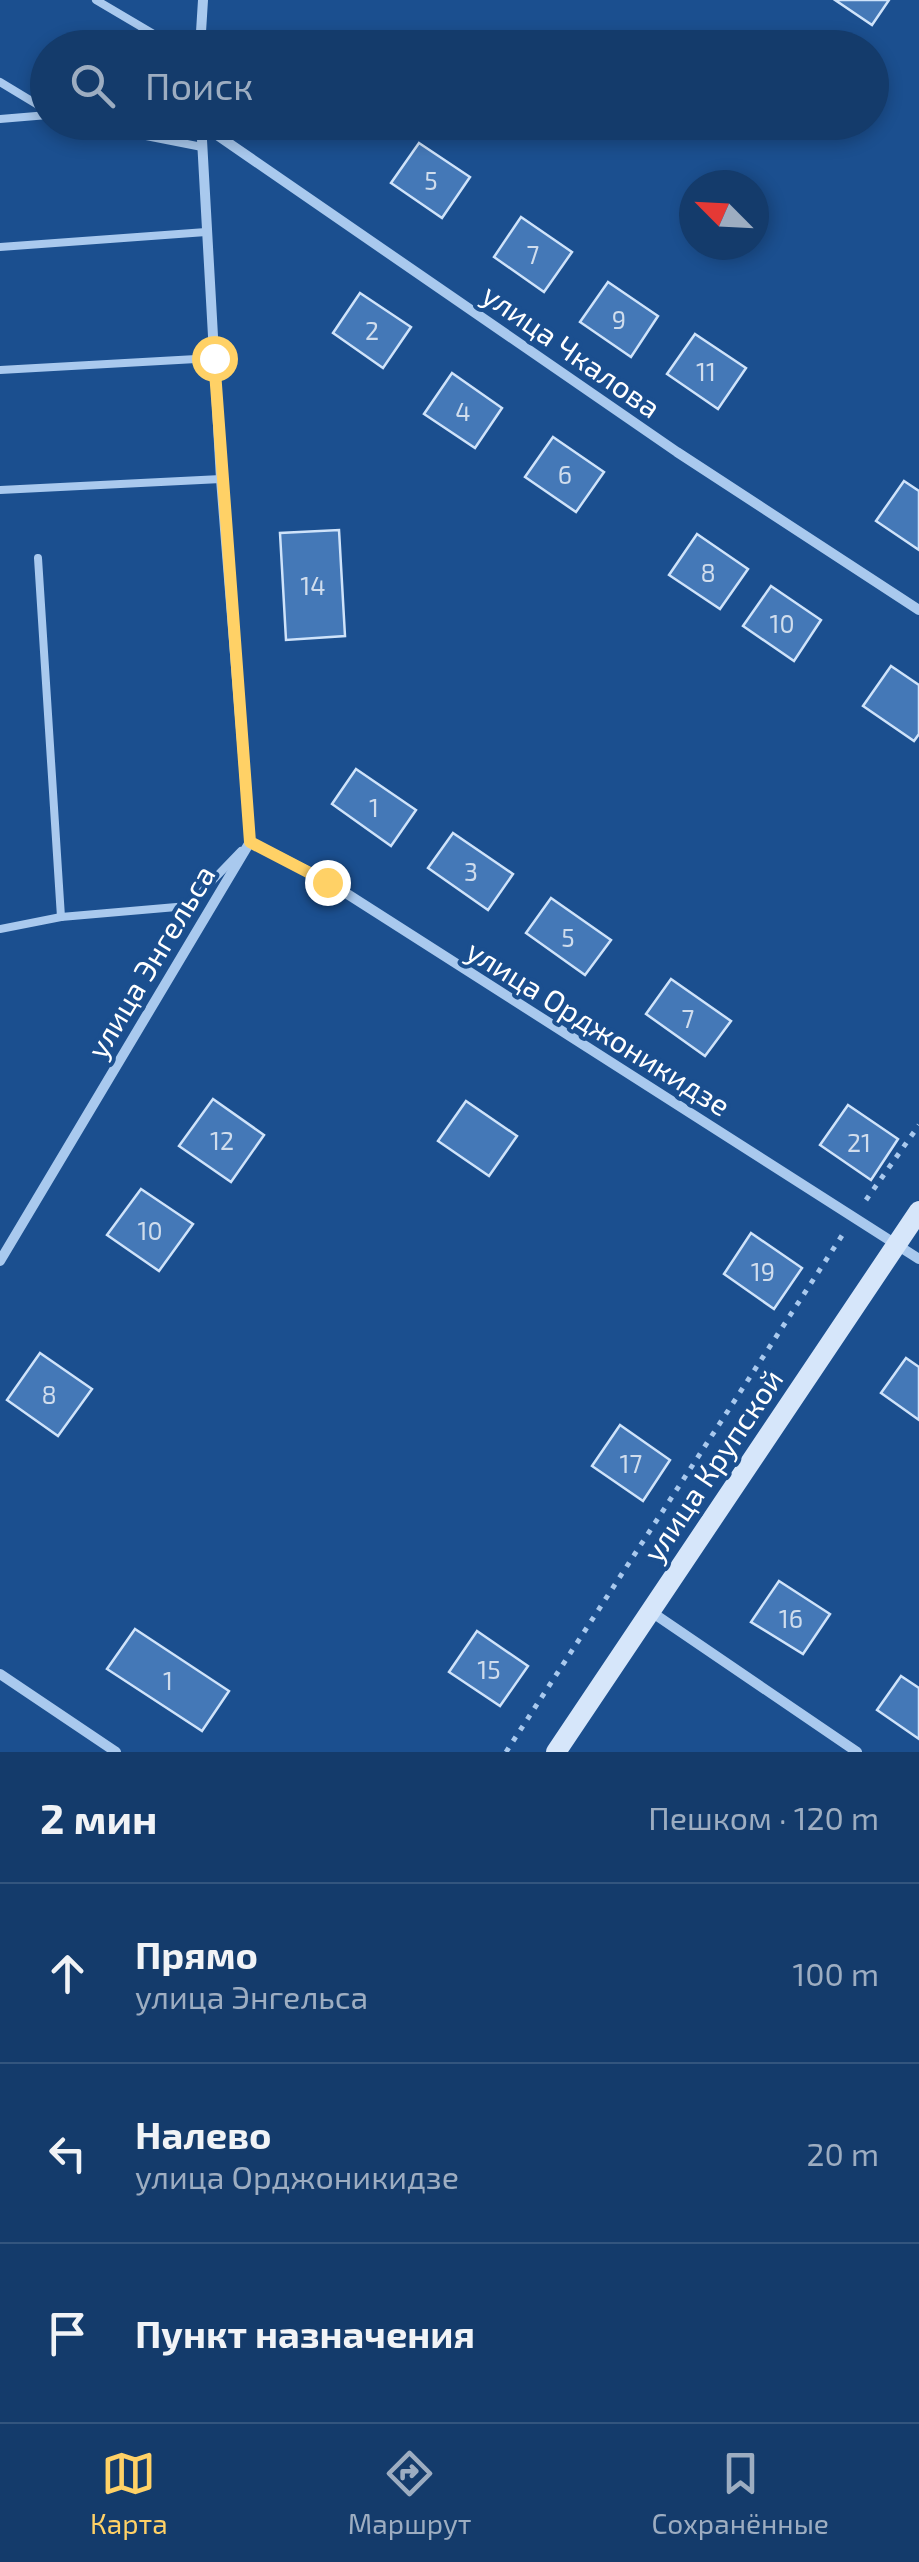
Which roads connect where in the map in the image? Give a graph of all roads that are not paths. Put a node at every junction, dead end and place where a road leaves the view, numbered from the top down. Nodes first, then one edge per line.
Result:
1 (96, 0) edge
2 (203, 0) edge
3 (146, 30) edge
4 (201, 30) edge
5 (0, 82) edge
6 (30, 101) edge
7 (30, 115) edge
8 (0, 119) edge
9 (166, 140) edge
10 (202, 140) edge
11 (226, 140) edge
12 (202, 147) junction
13 (206, 232) junction
14 (0, 247) edge
15 (214, 358) junction
16 (0, 370) edge
17 (222, 479) junction
18 (0, 490) edge
19 (38, 558) dead end
20 (919, 610) edge
21 (250, 842) junction
22 (60, 918) junction
23 (0, 929) edge
24 (919, 1212) edge
25 (896, 1244) junction
26 (0, 1260) edge
27 (919, 1260) edge
28 (650, 1611) junction
29 (0, 1674) edge
30 (116, 1752) edge
31 (556, 1752) edge
32 (858, 1752) edge

1 - 3 lane
2 - 4 street
5 - 6 lane
7 - 8 lane
9 - 12 lane
10 - 12 street, улица Энгельса
11 - 20 street, улица Чкалова
12 - 13 street, улица Энгельса
13 - 14 lane
13 - 15 street, улица Энгельса
15 - 16 lane
15 - 17 street, улица Энгельса
17 - 18 lane
17 - 21 street, улица Энгельса
19 - 22 lane
21 - 22 lane
21 - 25 street, улица Орджоникидзе
21 - 26 street, улица Энгельса
22 - 23 lane
24 - 25 main road, улица Крупской
25 - 27 street, улица Орджоникидзе
25 - 28 main road, улица Крупской
28 - 31 main road, улица Крупской
28 - 32 street
29 - 30 street

